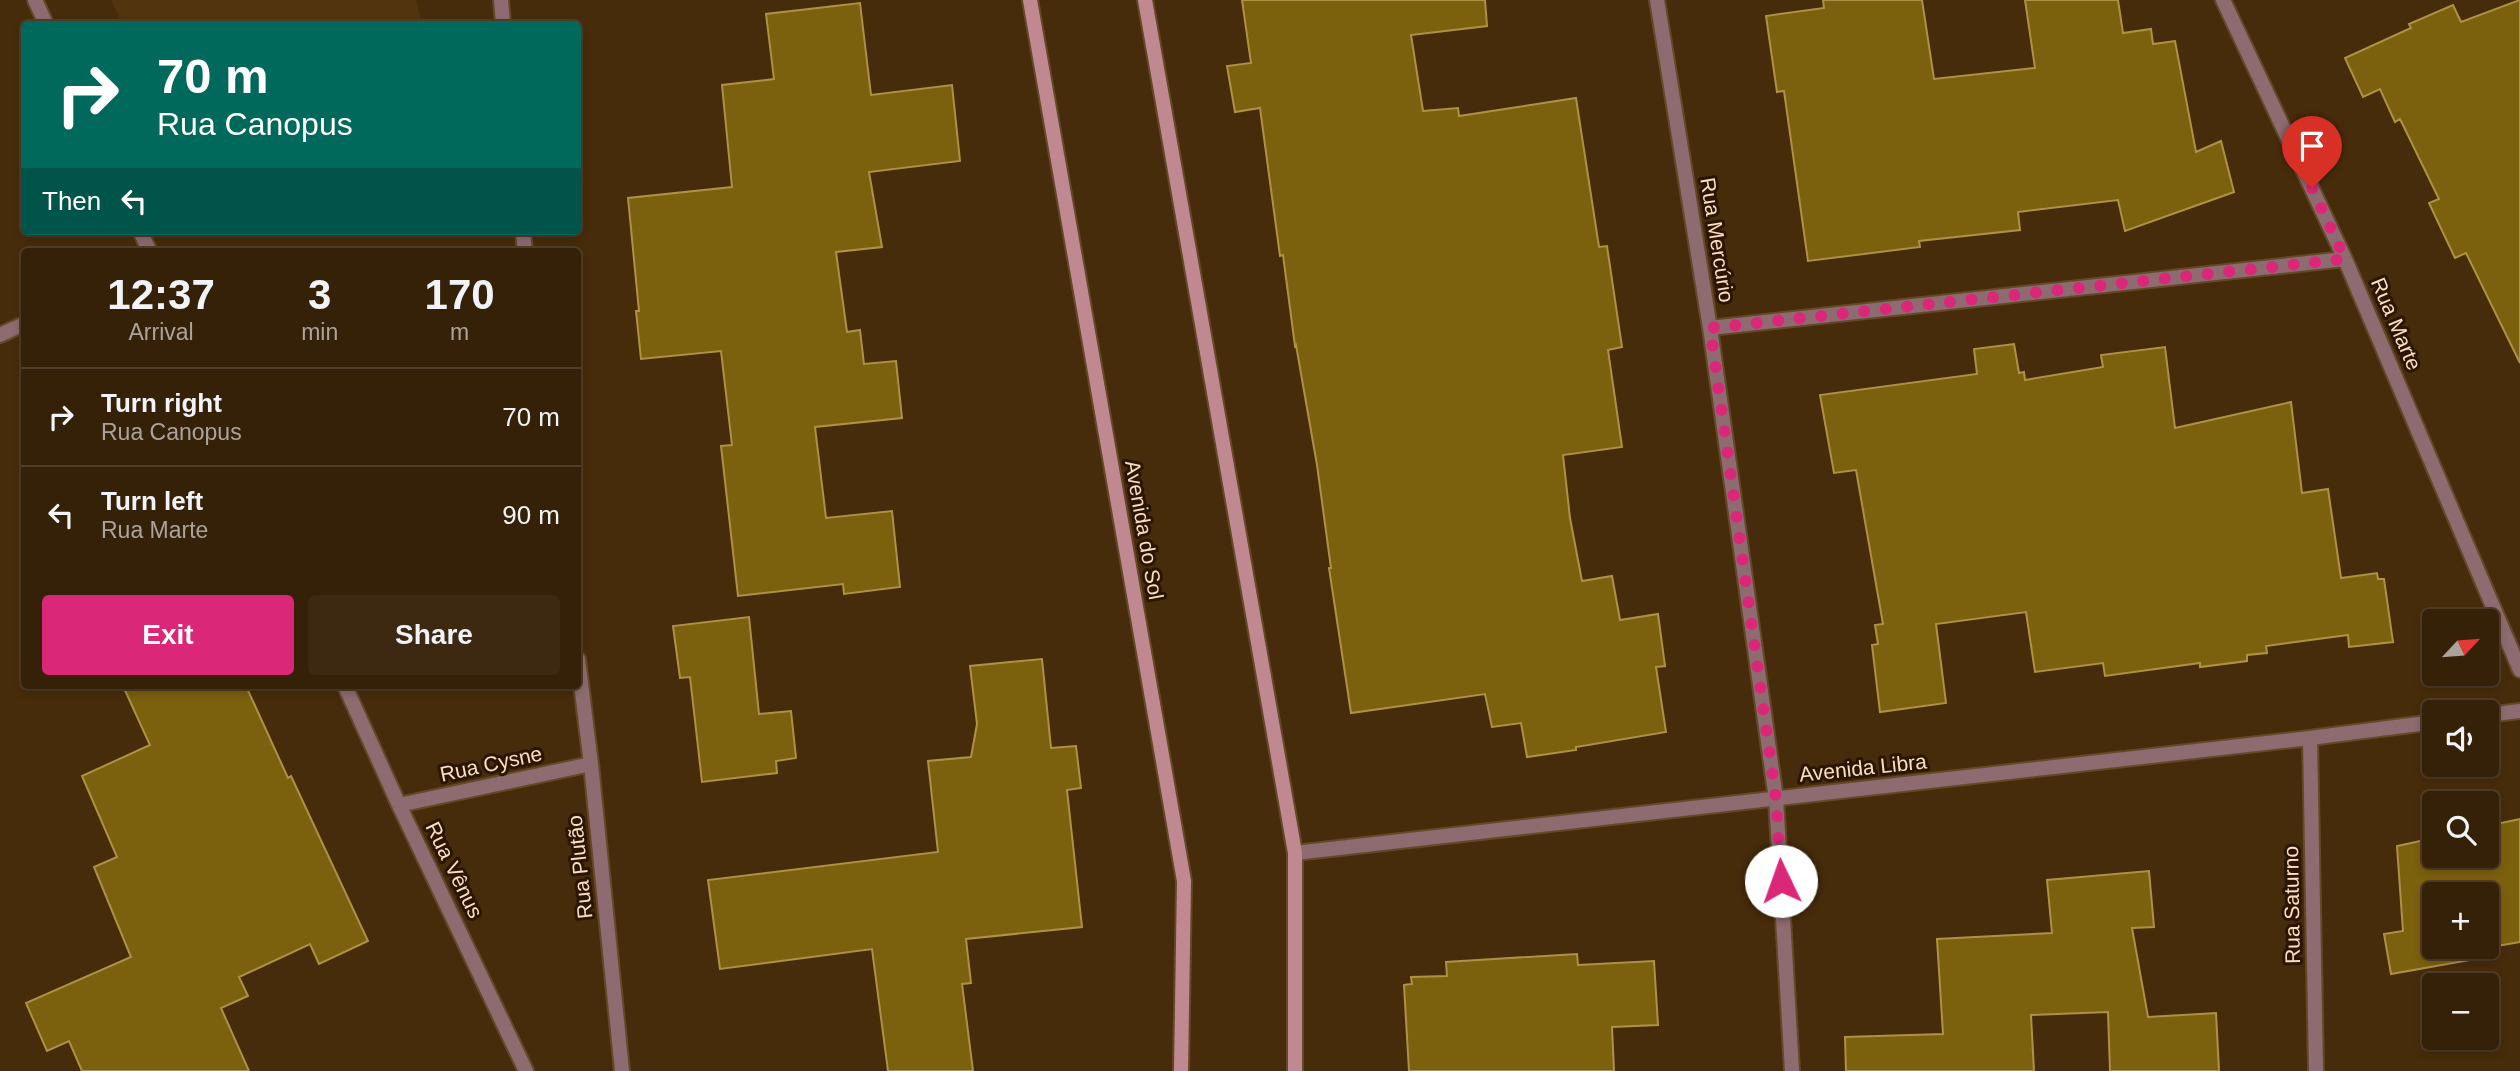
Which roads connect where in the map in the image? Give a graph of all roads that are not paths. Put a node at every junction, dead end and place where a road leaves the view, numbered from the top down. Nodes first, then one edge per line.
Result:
1 (35, 0) edge
2 (501, 0) edge
3 (1030, 0) edge
4 (1145, 0) edge
5 (1657, 0) edge
6 (2223, 0) edge
7 (45, 21) edge
8 (503, 21) edge
9 (2345, 259) junction
10 (21, 325) edge
11 (1710, 328) junction
12 (0, 335) edge
13 (2520, 670) edge
14 (581, 683) edge
15 (346, 689) edge
16 (2520, 711) edge
17 (2499, 714) edge
18 (2422, 724) edge
19 (2310, 738) junction
20 (591, 764) junction
21 (1776, 799) junction
22 (399, 805) junction
23 (1295, 853) junction
24 (526, 1071) edge
25 (621, 1071) edge
26 (1181, 1071) edge
27 (1295, 1071) edge
28 (1792, 1071) edge
29 (2316, 1071) edge

1 - 7 street
2 - 8 street
3 - 26 street, Avenida do Sol
4 - 23 street
5 - 11 street, Rua Mercúrio
6 - 9 street, Rua Marte
9 - 11 street
9 - 13 street, Rua Marte
10 - 12 street
11 - 21 street, Rua Mercúrio
14 - 20 street, Rua Plutão
15 - 22 street, Rua Vênus
16 - 17 street
18 - 19 street, Avenida Libra
19 - 21 street, Avenida Libra
19 - 29 street, Rua Saturno
20 - 22 street, Rua Cysne
20 - 25 street, Rua Plutão
21 - 23 street, Avenida Libra
21 - 28 street, Rua Mercúrio
22 - 24 street, Rua Vênus
23 - 27 street

